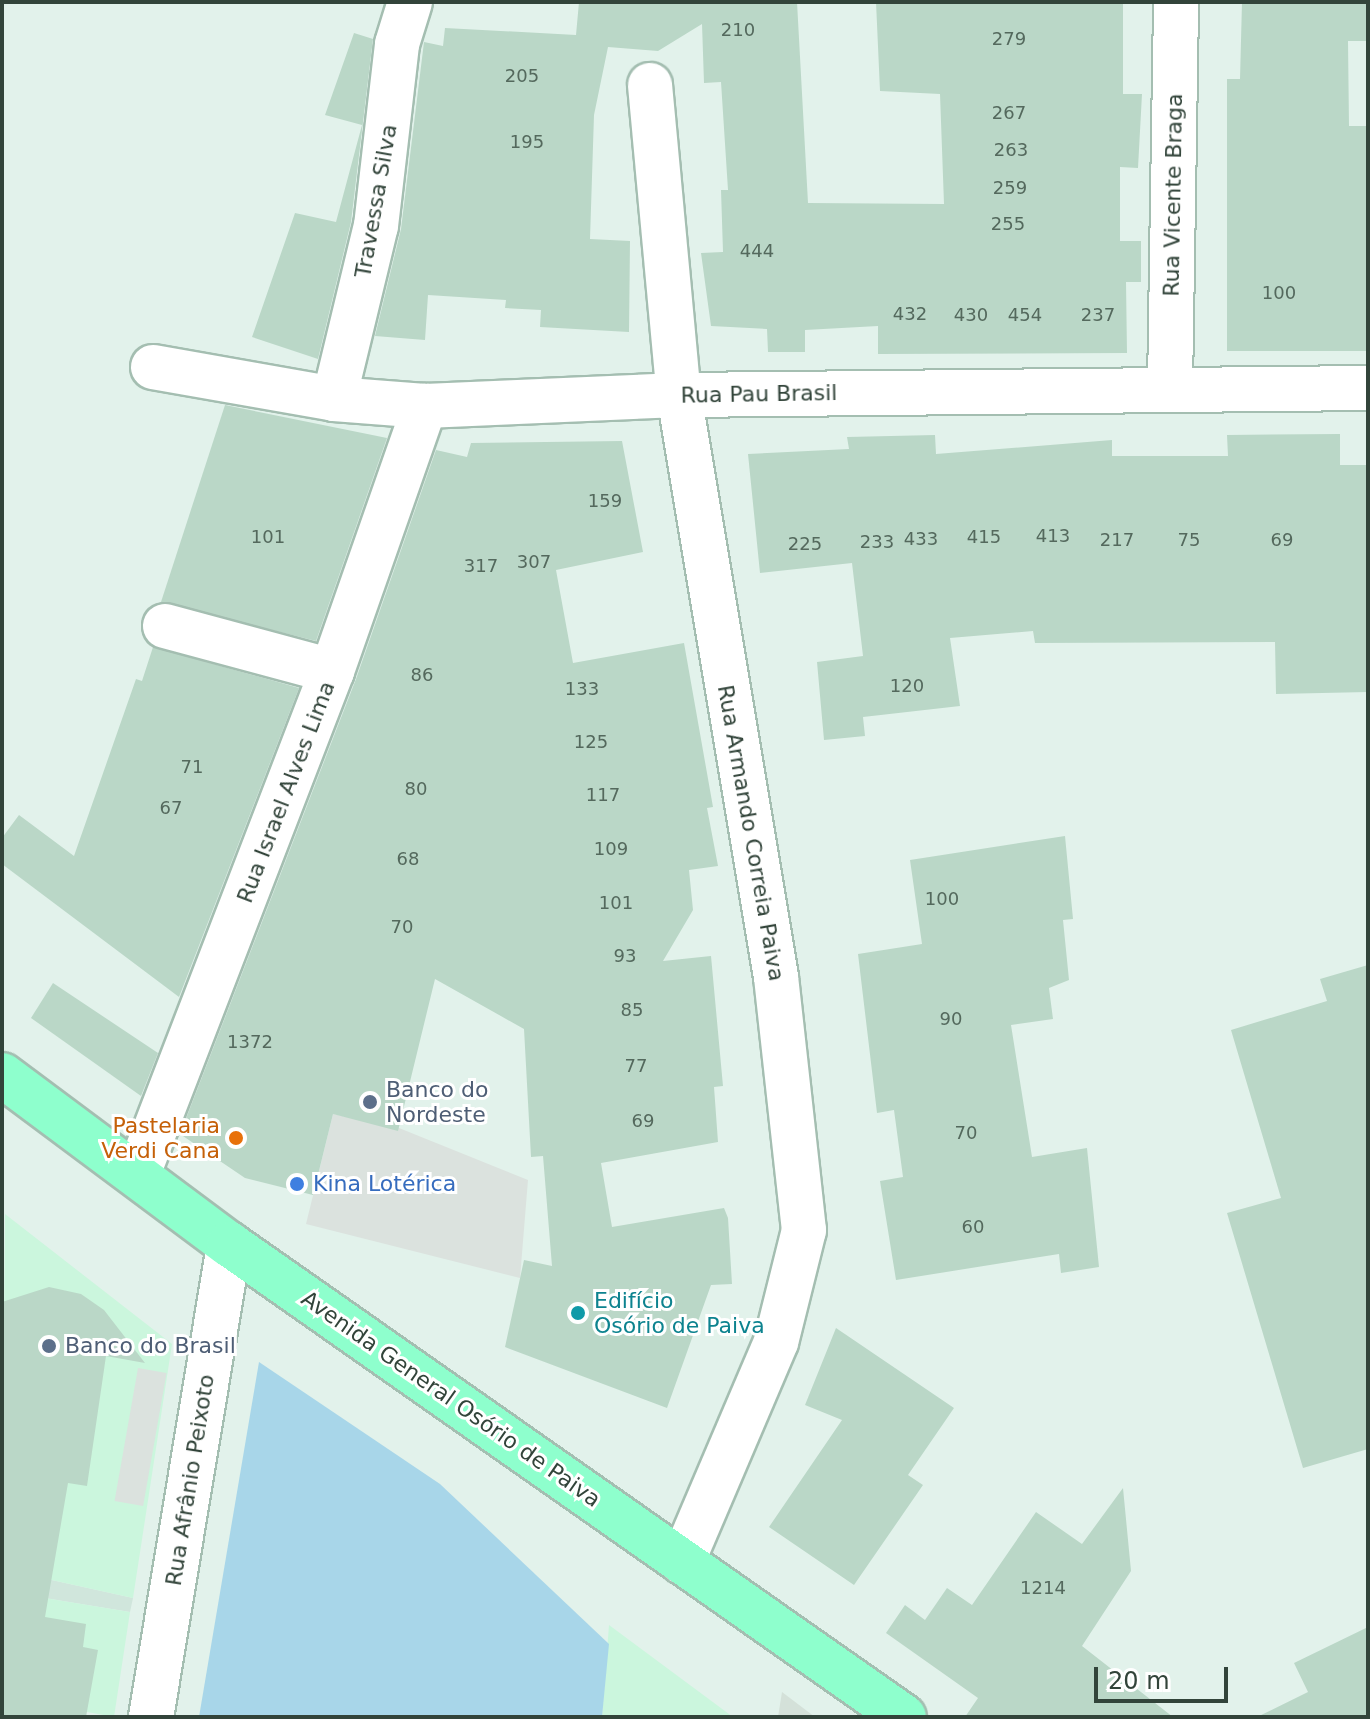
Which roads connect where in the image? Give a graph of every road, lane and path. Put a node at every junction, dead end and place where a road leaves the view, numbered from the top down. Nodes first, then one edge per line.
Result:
1 (410, 2) edge
2 (1176, 2) edge
3 (650, 85) dead end
4 (153, 367) dead end
5 (1170, 388) junction
6 (1368, 388) edge
7 (679, 395) junction
8 (334, 399) junction
9 (425, 406) junction
10 (165, 626) dead end
11 (332, 671) junction
12 (2, 1075) edge
13 (138, 1174) junction
14 (229, 1244) junction
15 (682, 1562) junction
16 (151, 1717) edge
17 (904, 1717) edge

1 - 8 street, Travessa Silva
2 - 5 street, Rua Vicente Braga
3 - 7 street, Rua Armando Correia Paiva
4 - 8 street, Rua Pau Brasil
5 - 6 street, Rua Pau Brasil
5 - 7 street, Rua Pau Brasil
7 - 9 street, Rua Pau Brasil
7 - 15 street, Rua Armando Correia Paiva
8 - 9 street, Rua Pau Brasil
9 - 11 street, Rua Israel Alves Lima
10 - 11 street
11 - 13 street, Rua Israel Alves Lima
12 - 13 main road, Avenida General Osório de Paiva
13 - 14 main road, Avenida General Osório de Paiva
14 - 15 main road, Avenida General Osório de Paiva
14 - 16 street, Rua Afrânio Peixoto
15 - 17 main road, Avenida General Osório de Paiva

